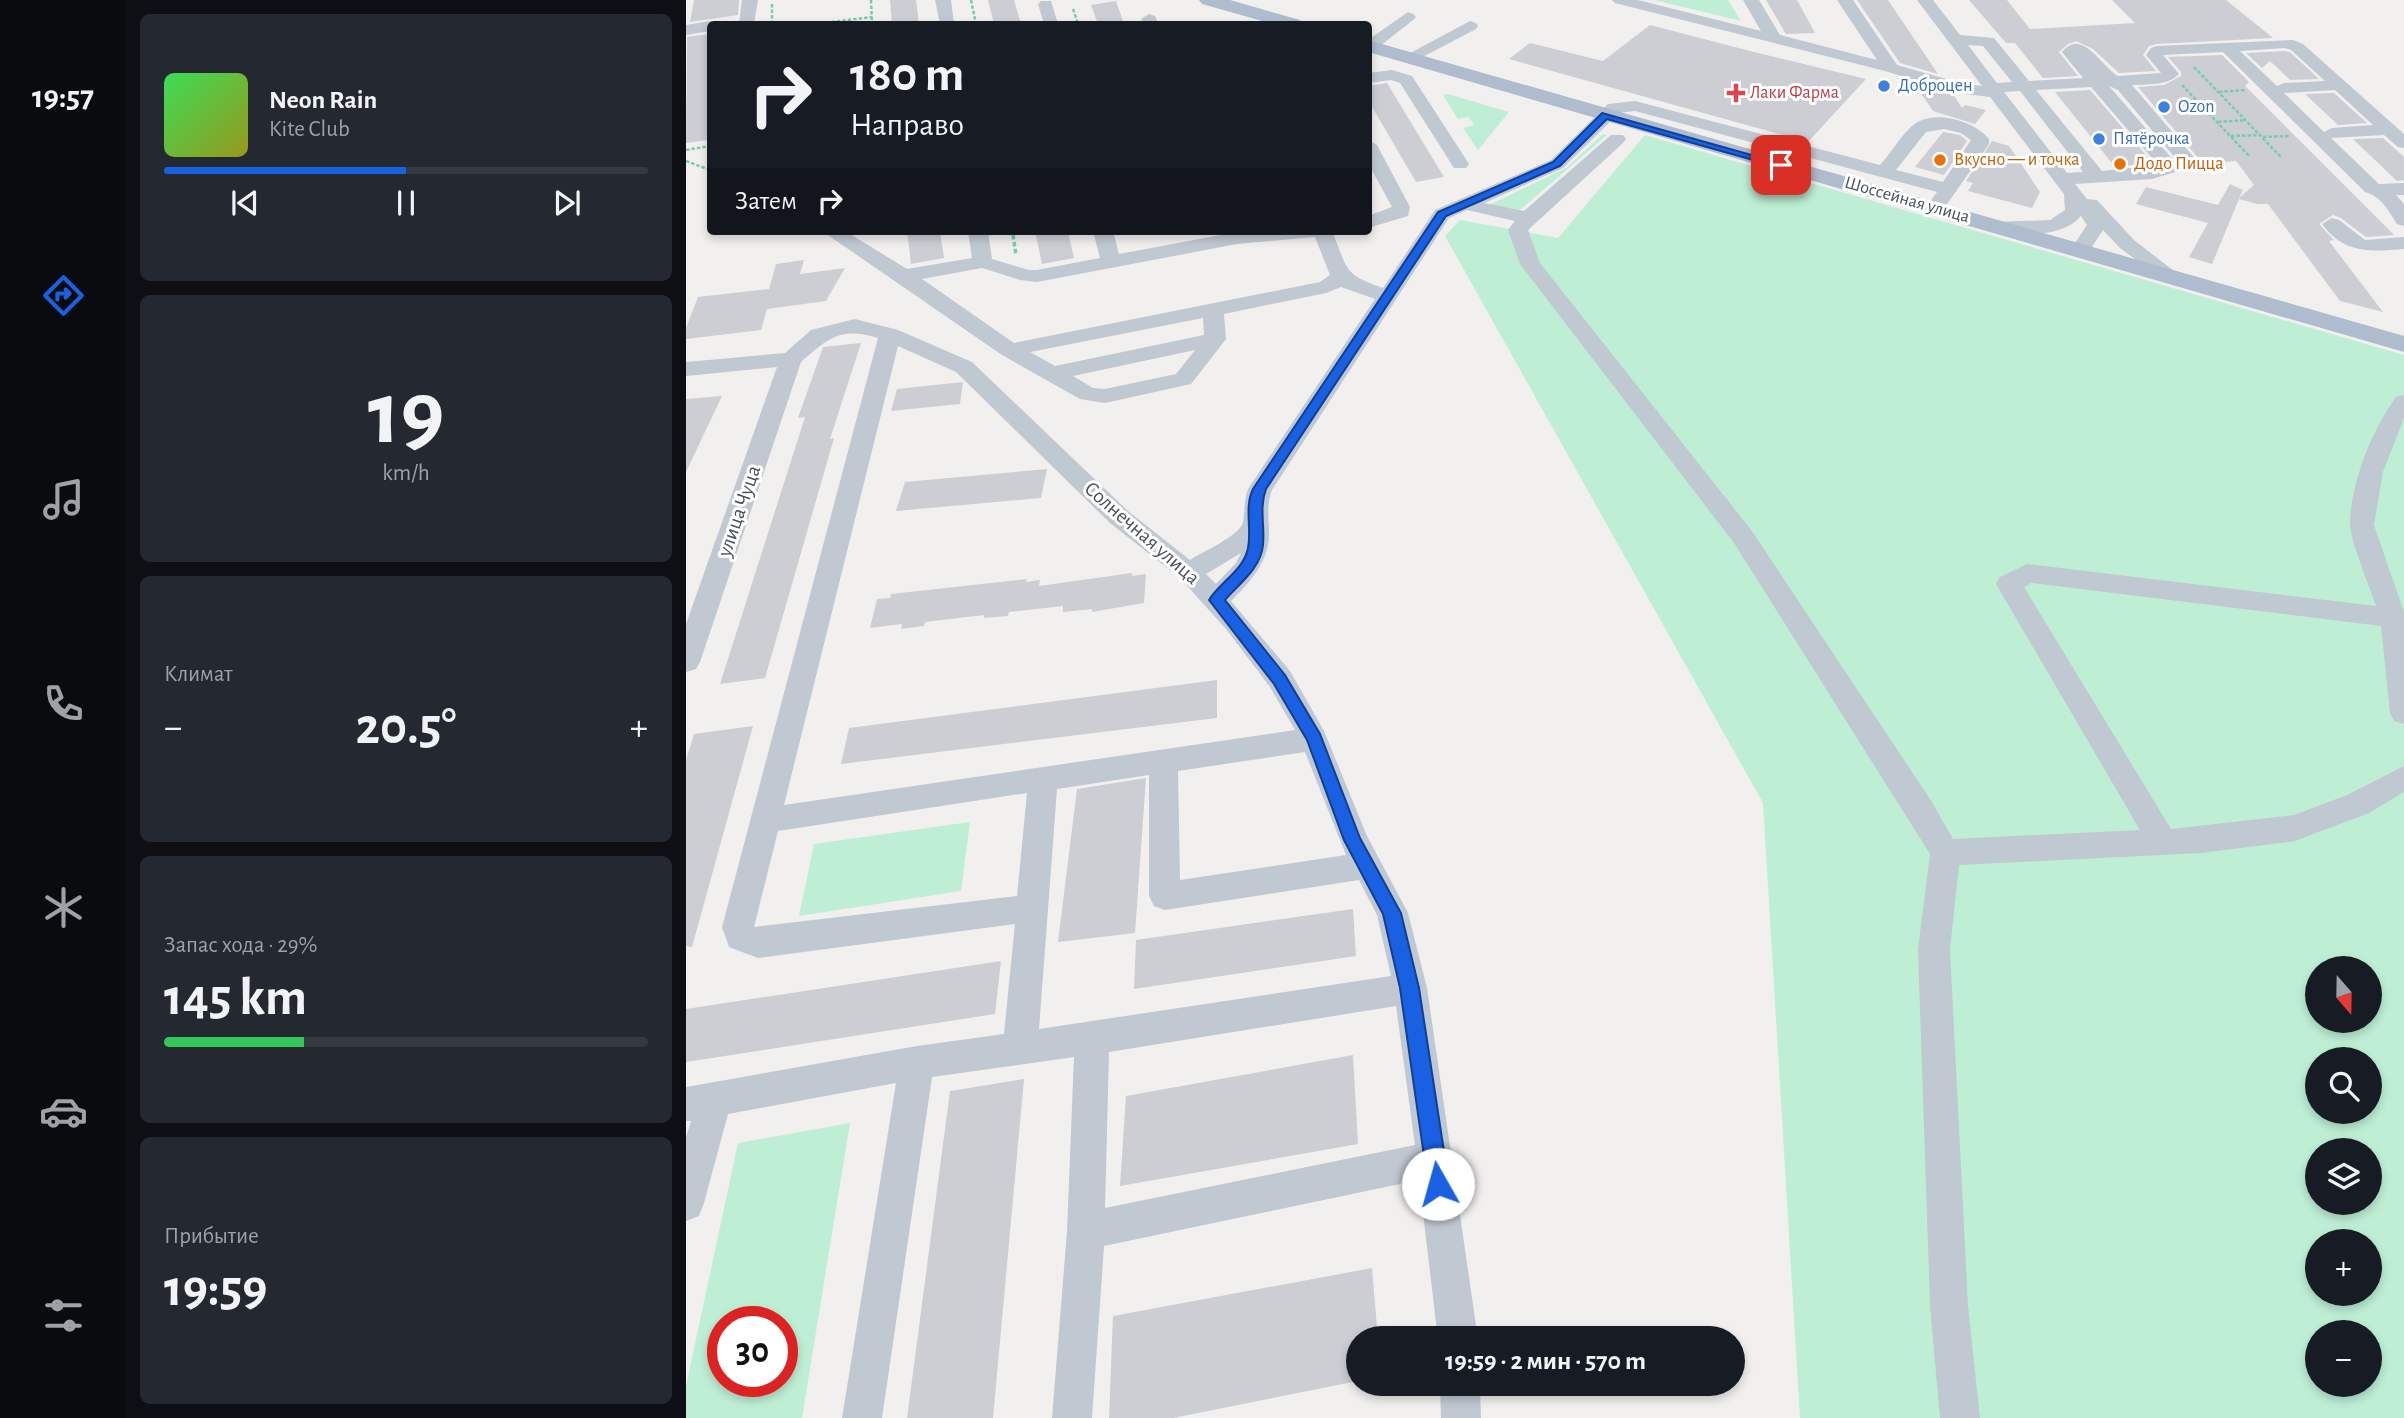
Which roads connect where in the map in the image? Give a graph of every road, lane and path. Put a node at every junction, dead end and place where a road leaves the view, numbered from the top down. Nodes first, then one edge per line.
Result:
1 (750, 0) edge
2 (772, 0) edge
3 (871, 0) edge
4 (943, 0) edge
5 (971, 0) edge
6 (1209, 0) edge
7 (1620, 0) edge
8 (1751, 0) edge
9 (1845, 0) edge
10 (1925, 0) edge
11 (1046, 5) dead end
12 (1073, 9) dead end
13 (872, 16) junction
14 (1408, 17) dead end
15 (745, 21) edge
16 (772, 21) edge
17 (836, 21) edge
18 (872, 21) edge
19 (946, 21) edge
20 (975, 21) edge
21 (1050, 21) edge
22 (1077, 21) edge
23 (1282, 21) edge
24 (707, 26) edge
25 (1470, 26) dead end
26 (686, 30) edge
27 (1773, 37) junction
28 (1955, 40) junction
29 (1372, 45) edge
30 (2232, 45) junction
31 (1372, 48) edge
32 (2176, 48) junction
33 (1409, 58) junction
34 (1891, 68) junction
35 (1372, 78) edge
36 (2176, 79) dead end
37 (2105, 81) junction
38 (2339, 85) junction
39 (2025, 86) junction
40 (2284, 88) junction
41 (1993, 90) junction
42 (2246, 120) junction
43 (2217, 122) junction
44 (1611, 127) junction
45 (2389, 130) junction
46 (2332, 133) junction
47 (2260, 135) junction
48 (2230, 136) junction
49 (2404, 143) edge
50 (707, 146) edge
51 (686, 150) edge
52 (1372, 152) edge
53 (2249, 157) dead end
54 (2282, 158) dead end
55 (686, 161) edge
56 (1460, 164) dead end
57 (707, 169) edge
58 (1868, 175) junction
59 (2097, 177) junction
60 (2068, 185) junction
61 (2392, 190) edge
62 (1464, 204) junction
63 (1528, 218) junction
64 (2404, 220) edge
65 (1372, 221) edge
66 (2332, 224) dead end
67 (2001, 226) junction
68 (838, 235) edge
69 (979, 235) edge
70 (1104, 235) edge
71 (1230, 235) edge
72 (1322, 235) edge
73 (2404, 243) edge
74 (2081, 249) junction
75 (1111, 261) junction
76 (983, 262) junction
77 (1340, 275) junction
78 (2169, 275) junction
79 (904, 276) junction
80 (1386, 296) junction
81 (1213, 310) junction
82 (890, 335) junction
83 (1215, 339) junction
84 (2404, 344) edge
85 (1010, 350) junction
86 (791, 359) junction
87 (686, 369) edge
88 (1052, 373) junction
89 (2404, 402) edge
90 (1256, 526) junction
91 (1189, 572) junction
92 (1216, 600) junction
93 (2393, 618) junction
94 (686, 662) edge
95 (2404, 713) edge
96 (1314, 739) junction
97 (1163, 761) junction
98 (2404, 778) edge
99 (1043, 779) junction
100 (765, 820) junction
101 (2164, 842) junction
102 (1945, 853) junction
103 (1365, 866) junction
104 (1033, 908) junction
105 (1410, 988) junction
106 (1092, 1038) junction
107 (1020, 1050) junction
108 (917, 1063) junction
109 (700, 1102) edge
110 (1435, 1159) junction
111 (686, 1203) edge
112 (1086, 1231) junction
113 (1456, 1326) edge
114 (1460, 1396) edge
115 (862, 1418) edge
116 (1072, 1418) edge
117 (1461, 1418) edge
118 (1960, 1418) edge

1 - 15 street
2 - 16 path
3 - 13 path
4 - 19 street
5 - 20 path
6 - 23 main road
7 - 27 street
8 - 27 street
9 - 34 street
10 - 28 street
11 - 21 street
12 - 22 path
13 - 17 path
13 - 18 path
14 - 29 street
24 - 26 street
25 - 33 street
27 - 34 street
28 - 39 street
28 - 41 street
30 - 32 street
30 - 38 street
30 - 40 street
30 - 61 street
31 - 33 main road, Шоссейная улица
32 - 37 street
32 - 42 path
33 - 44 main road, Шоссейная улица
34 - 41 street
35 - 56 street
36 - 43 path
37 - 39 street
37 - 59 street
38 - 40 street
38 - 45 street
39 - 41 street
39 - 59 street
40 - 46 street
41 - 60 street
42 - 43 path
42 - 47 path
43 - 48 path
44 - 58 main road, Шоссейная улица
44 - 62 street
44 - 63 street
45 - 46 street
45 - 49 street
46 - 61 street
47 - 48 path
47 - 54 path
48 - 53 path
50 - 51 path
52 - 65 street
55 - 57 path
58 - 58 street
58 - 67 main road, Шоссейная улица
59 - 60 street
60 - 67 street
60 - 74 street
60 - 78 street
61 - 64 street
62 - 63 street
62 - 80 street
63 - 102 street
66 - 73 street
67 - 74 main road, Шоссейная улица
68 - 79 street
69 - 76 street
70 - 75 street
71 - 75 street
72 - 77 street
74 - 78 main road, Шоссейная улица
75 - 76 street
76 - 79 street
77 - 80 street
77 - 81 street
78 - 84 main road, Шоссейная улица
79 - 85 street
80 - 90 street
81 - 83 street
81 - 85 street
82 - 86 street, Солнечная улица
82 - 91 street, Солнечная улица
82 - 100 street
83 - 88 street
83 - 88 street
85 - 88 street
86 - 87 street
86 - 94 street, улица Чуца
89 - 93 street
90 - 91 street
90 - 92 street
91 - 92 street, Солнечная улица
92 - 96 street, Солнечная улица
93 - 95 street
93 - 101 street
96 - 97 street
96 - 103 street, Солнечная улица
97 - 99 street
97 - 103 street
98 - 101 street
99 - 100 street
99 - 104 street
100 - 104 street
101 - 102 street
102 - 118 street
103 - 105 street, Солнечная улица
104 - 107 street
105 - 106 street
105 - 110 street, Солнечная улица
106 - 107 street
106 - 112 street
107 - 108 street
108 - 109 street
108 - 115 street
109 - 111 street
110 - 112 street
110 - 113 street, Солнечная улица
112 - 116 street
114 - 117 street

